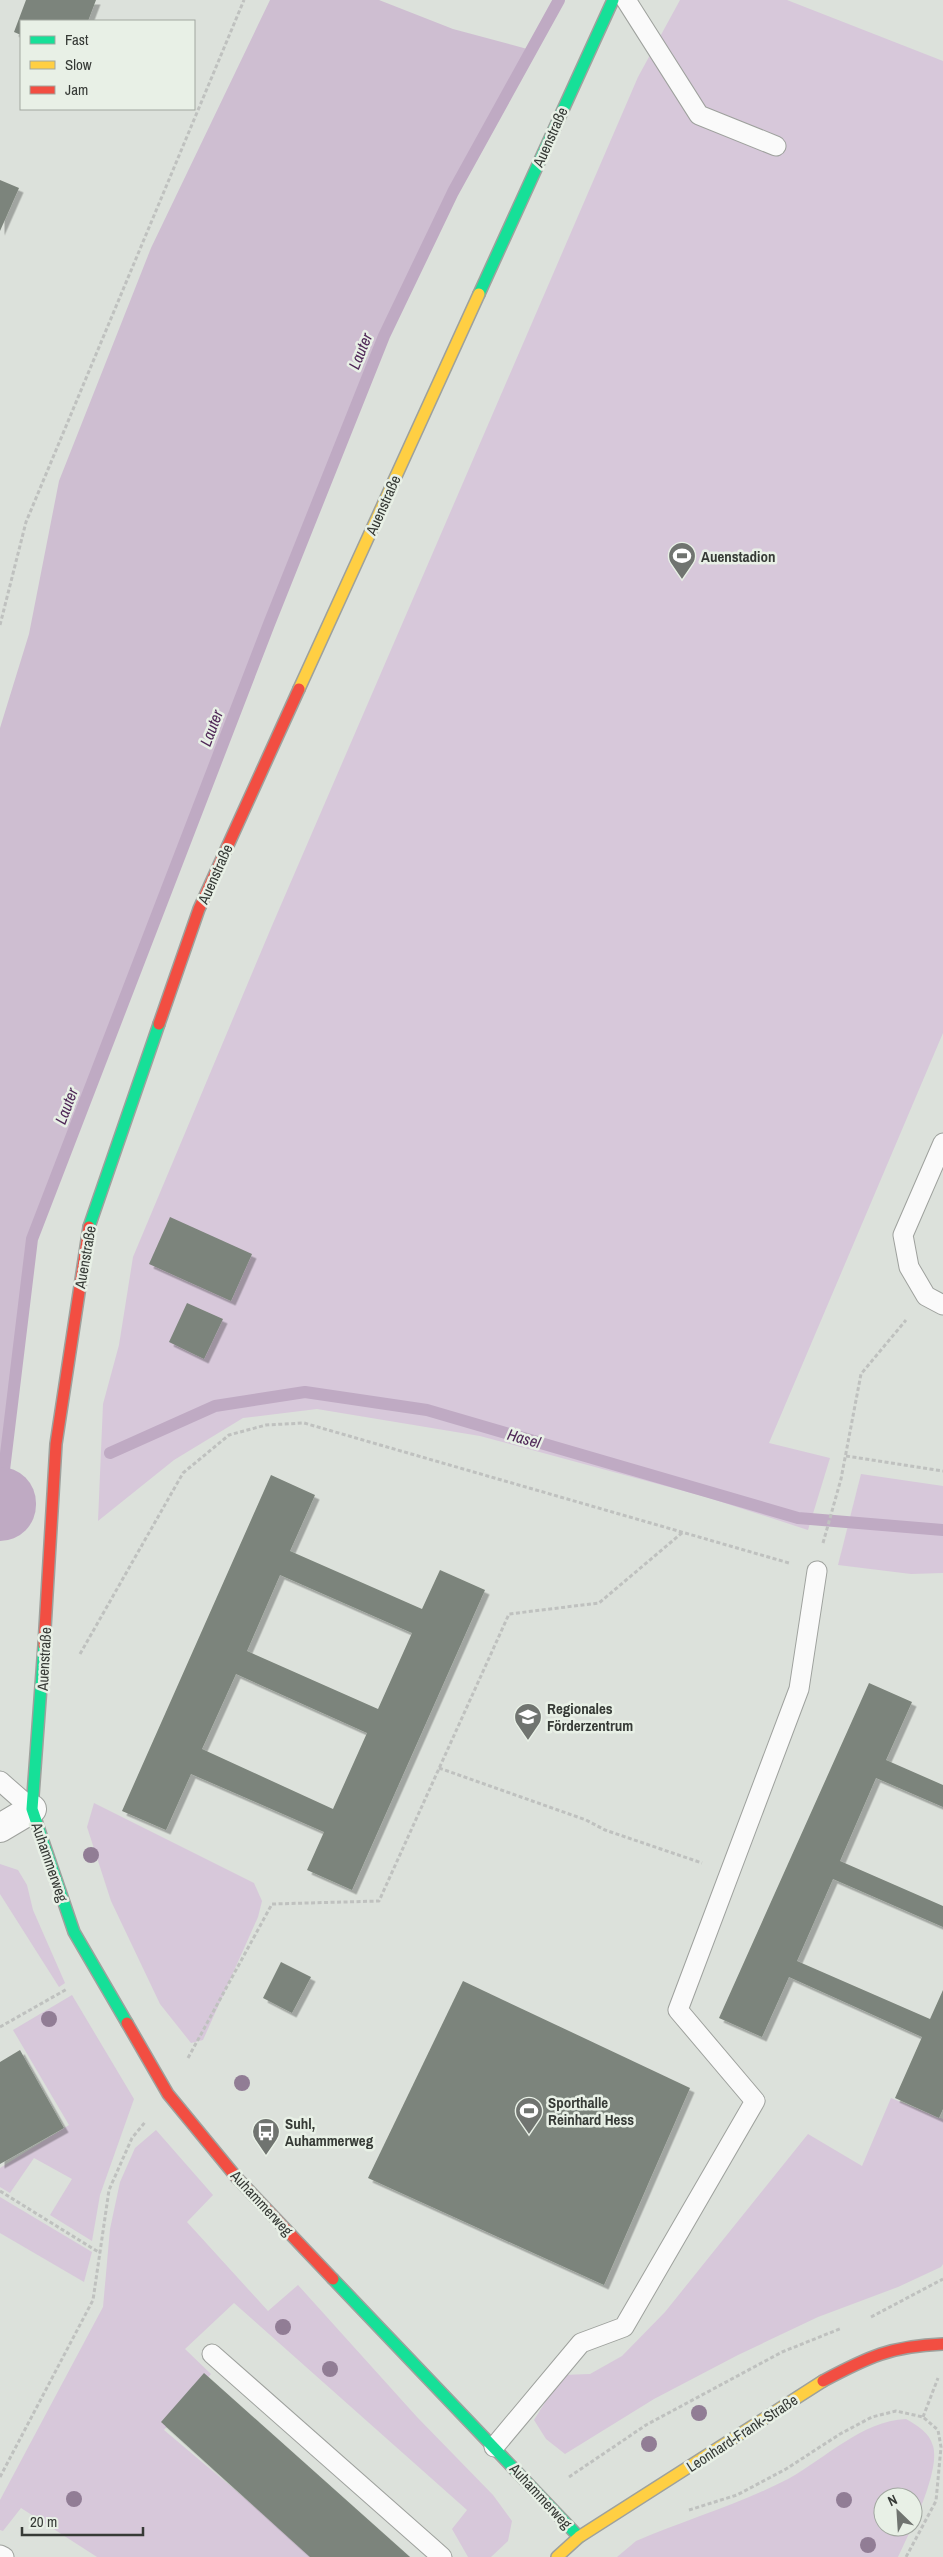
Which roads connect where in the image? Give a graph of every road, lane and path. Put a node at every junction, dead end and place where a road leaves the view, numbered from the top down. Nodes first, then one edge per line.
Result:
1 (244, 0) edge
2 (612, 0) edge
3 (626, 0) edge
4 (776, 146) dead end
5 (0, 624) edge
6 (943, 1143) edge
7 (926, 1296) junction
8 (943, 1305) edge
9 (846, 1456) junction
10 (943, 1471) edge
11 (683, 1532) junction
12 (817, 1571) junction
13 (76, 1659) dead end
14 (439, 1768) junction
15 (0, 1781) edge
16 (32, 1809) junction
17 (0, 1828) edge
18 (730, 1872) junction
19 (97, 1972) junction
20 (0, 2027) edge
21 (168, 2094) junction
22 (0, 2191) edge
23 (100, 2253) junction
24 (943, 2279) edge
25 (864, 2320) dead end
26 (846, 2327) dead end
27 (943, 2344) edge
28 (212, 2354) dead end
29 (940, 2374) dead end
30 (923, 2417) junction
31 (494, 2446) junction
32 (941, 2471) edge
33 (0, 2477) edge
34 (543, 2497) junction
35 (683, 2512) dead end
36 (580, 2537) junction
37 (0, 2555) edge
38 (4, 2557) edge
39 (442, 2557) edge
40 (557, 2557) edge
41 (906, 2557) edge

1 - 5 path
2 - 16 street, Auenstraße
3 - 4 lane
6 - 7 lane
7 - 8 lane
7 - 9 path
9 - 10 path
9 - 12 path
11 - 12 path
11 - 13 path
11 - 14 path
12 - 18 lane
14 - 18 path
14 - 21 path
15 - 16 lane
16 - 17 street
16 - 19 street, Auhammerweg
18 - 31 lane
19 - 20 path
19 - 21 street, Auhammerweg
21 - 23 path
21 - 31 street, Auhammerweg
22 - 23 path
23 - 33 path
24 - 25 path
26 - 34 path
27 - 36 street, Leonhard-Frank-Straße
28 - 39 lane
29 - 30 path
30 - 32 path
30 - 35 path
31 - 34 street, Auhammerweg
32 - 41 path
34 - 36 street, Auhammerweg
36 - 40 street, Leonhard-Frank-Straße
37 - 38 lane

